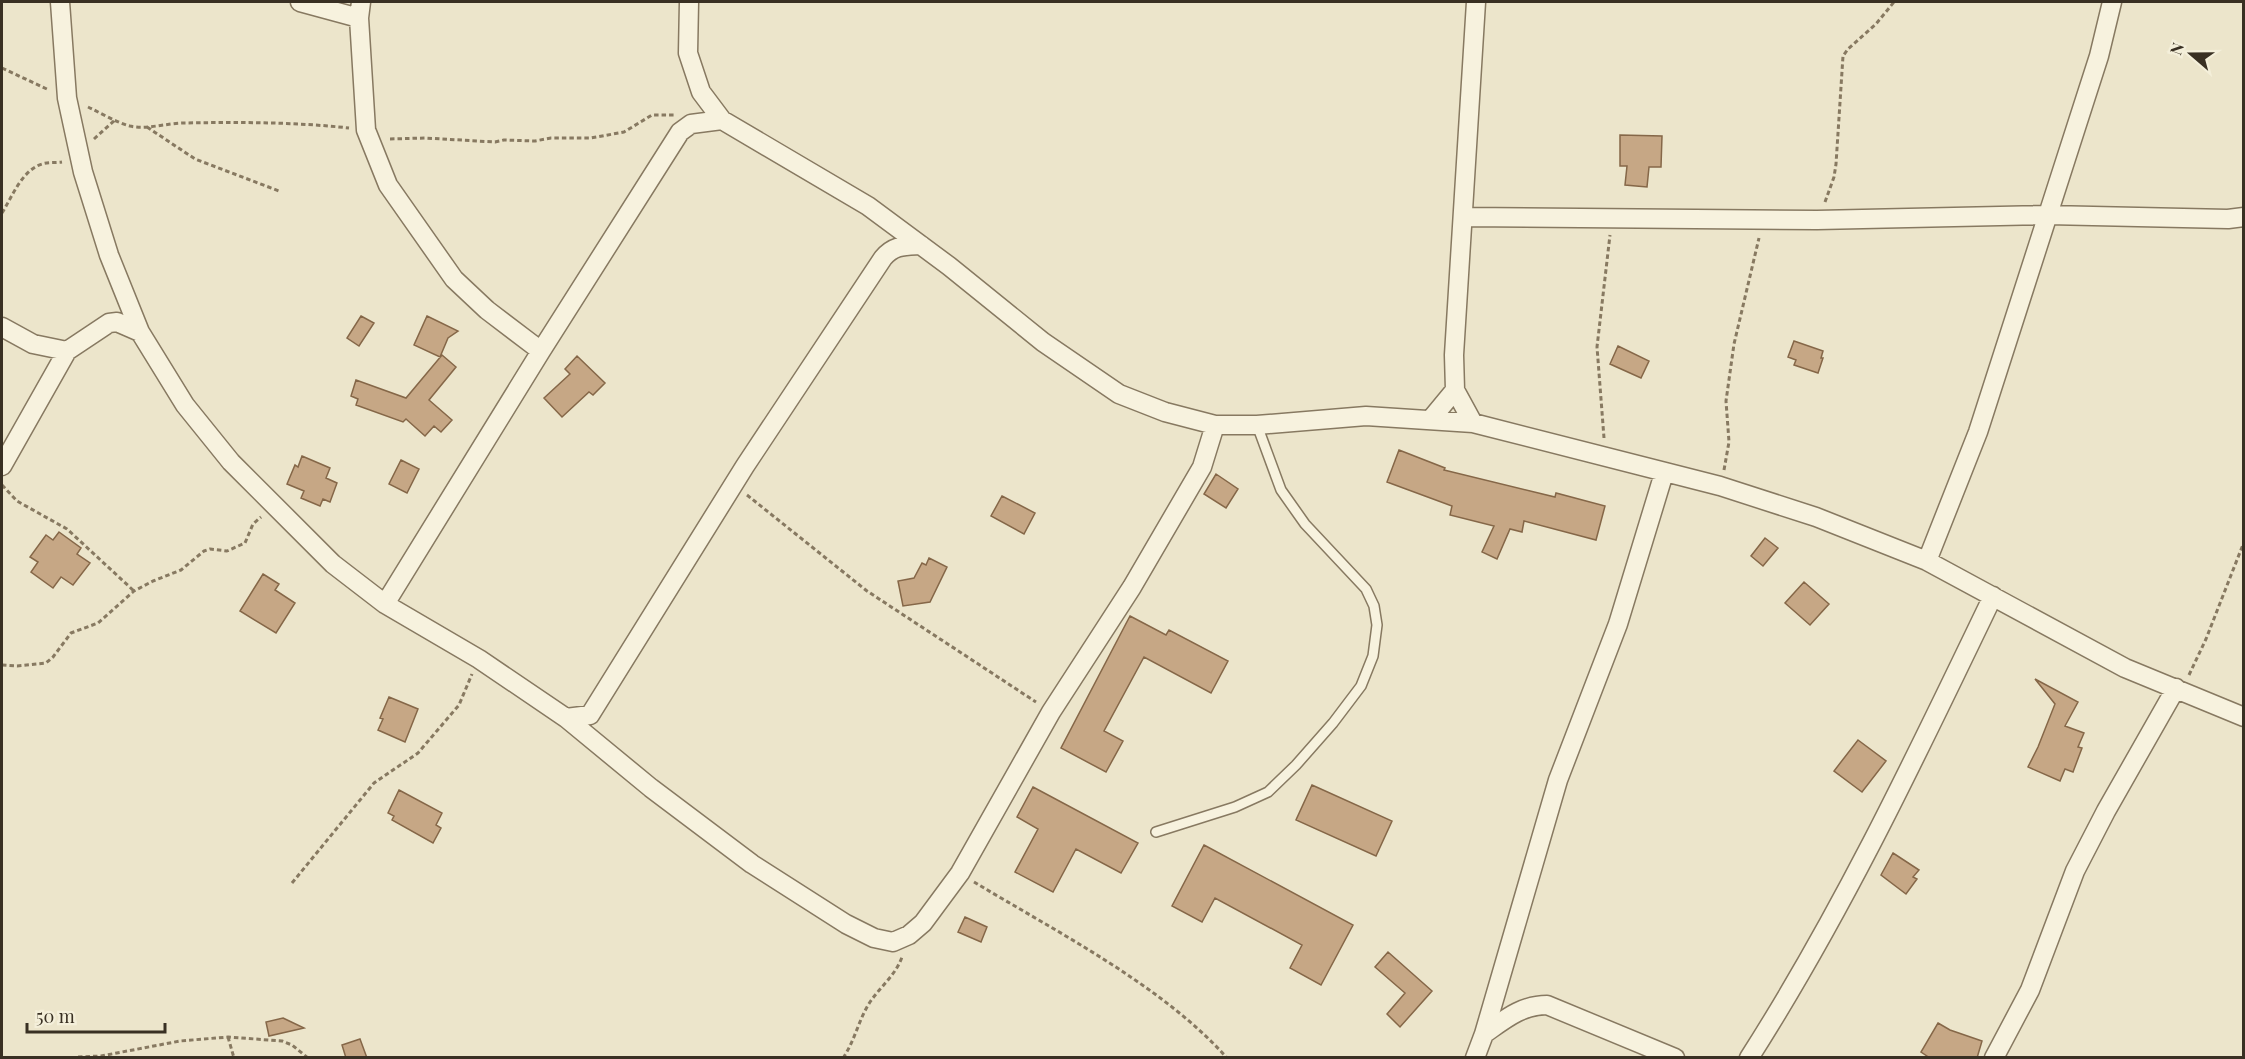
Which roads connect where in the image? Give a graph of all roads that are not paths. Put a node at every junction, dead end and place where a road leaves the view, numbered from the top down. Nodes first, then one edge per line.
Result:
1 (60, 2) edge
2 (300, 2) edge
3 (689, 2) edge
4 (1476, 2) edge
5 (2112, 2) edge
6 (360, 10) edge
7 (715, 121) junction
8 (2048, 215) junction
9 (1464, 217) junction
10 (2244, 217) edge
11 (921, 245) junction
12 (2, 327) edge
13 (140, 332) junction
14 (67, 351) junction
15 (541, 351) junction
16 (1455, 390) junction
17 (1431, 419) junction
18 (1473, 423) junction
19 (1215, 425) junction
20 (1257, 425) junction
21 (2, 466) edge
22 (1664, 473) junction
23 (1926, 561) junction
24 (1994, 596) junction
25 (386, 604) junction
26 (2179, 690) junction
27 (2244, 717) edge
28 (566, 718) junction
29 (1156, 832) dead end
30 (1484, 1034) junction
31 (1475, 1058) edge
32 (1676, 1058) edge
33 (1749, 1058) edge
34 (1994, 1058) edge

1 - 13 street
2 - 6 street
3 - 7 street
4 - 9 street
5 - 8 street
6 - 15 street
7 - 11 street
7 - 15 street
8 - 9 street
8 - 10 street
8 - 23 street
9 - 16 street
11 - 19 street
11 - 28 street
12 - 14 street
13 - 14 street
13 - 25 street
14 - 21 street
15 - 25 street
16 - 17 street
16 - 18 street
17 - 18 street
17 - 20 street
18 - 22 street
19 - 20 street
19 - 28 street
20 - 29 lane
22 - 23 street
22 - 30 street
23 - 24 street
24 - 26 street
24 - 33 street
25 - 28 street
26 - 27 street
26 - 34 street
30 - 31 street
30 - 32 street

